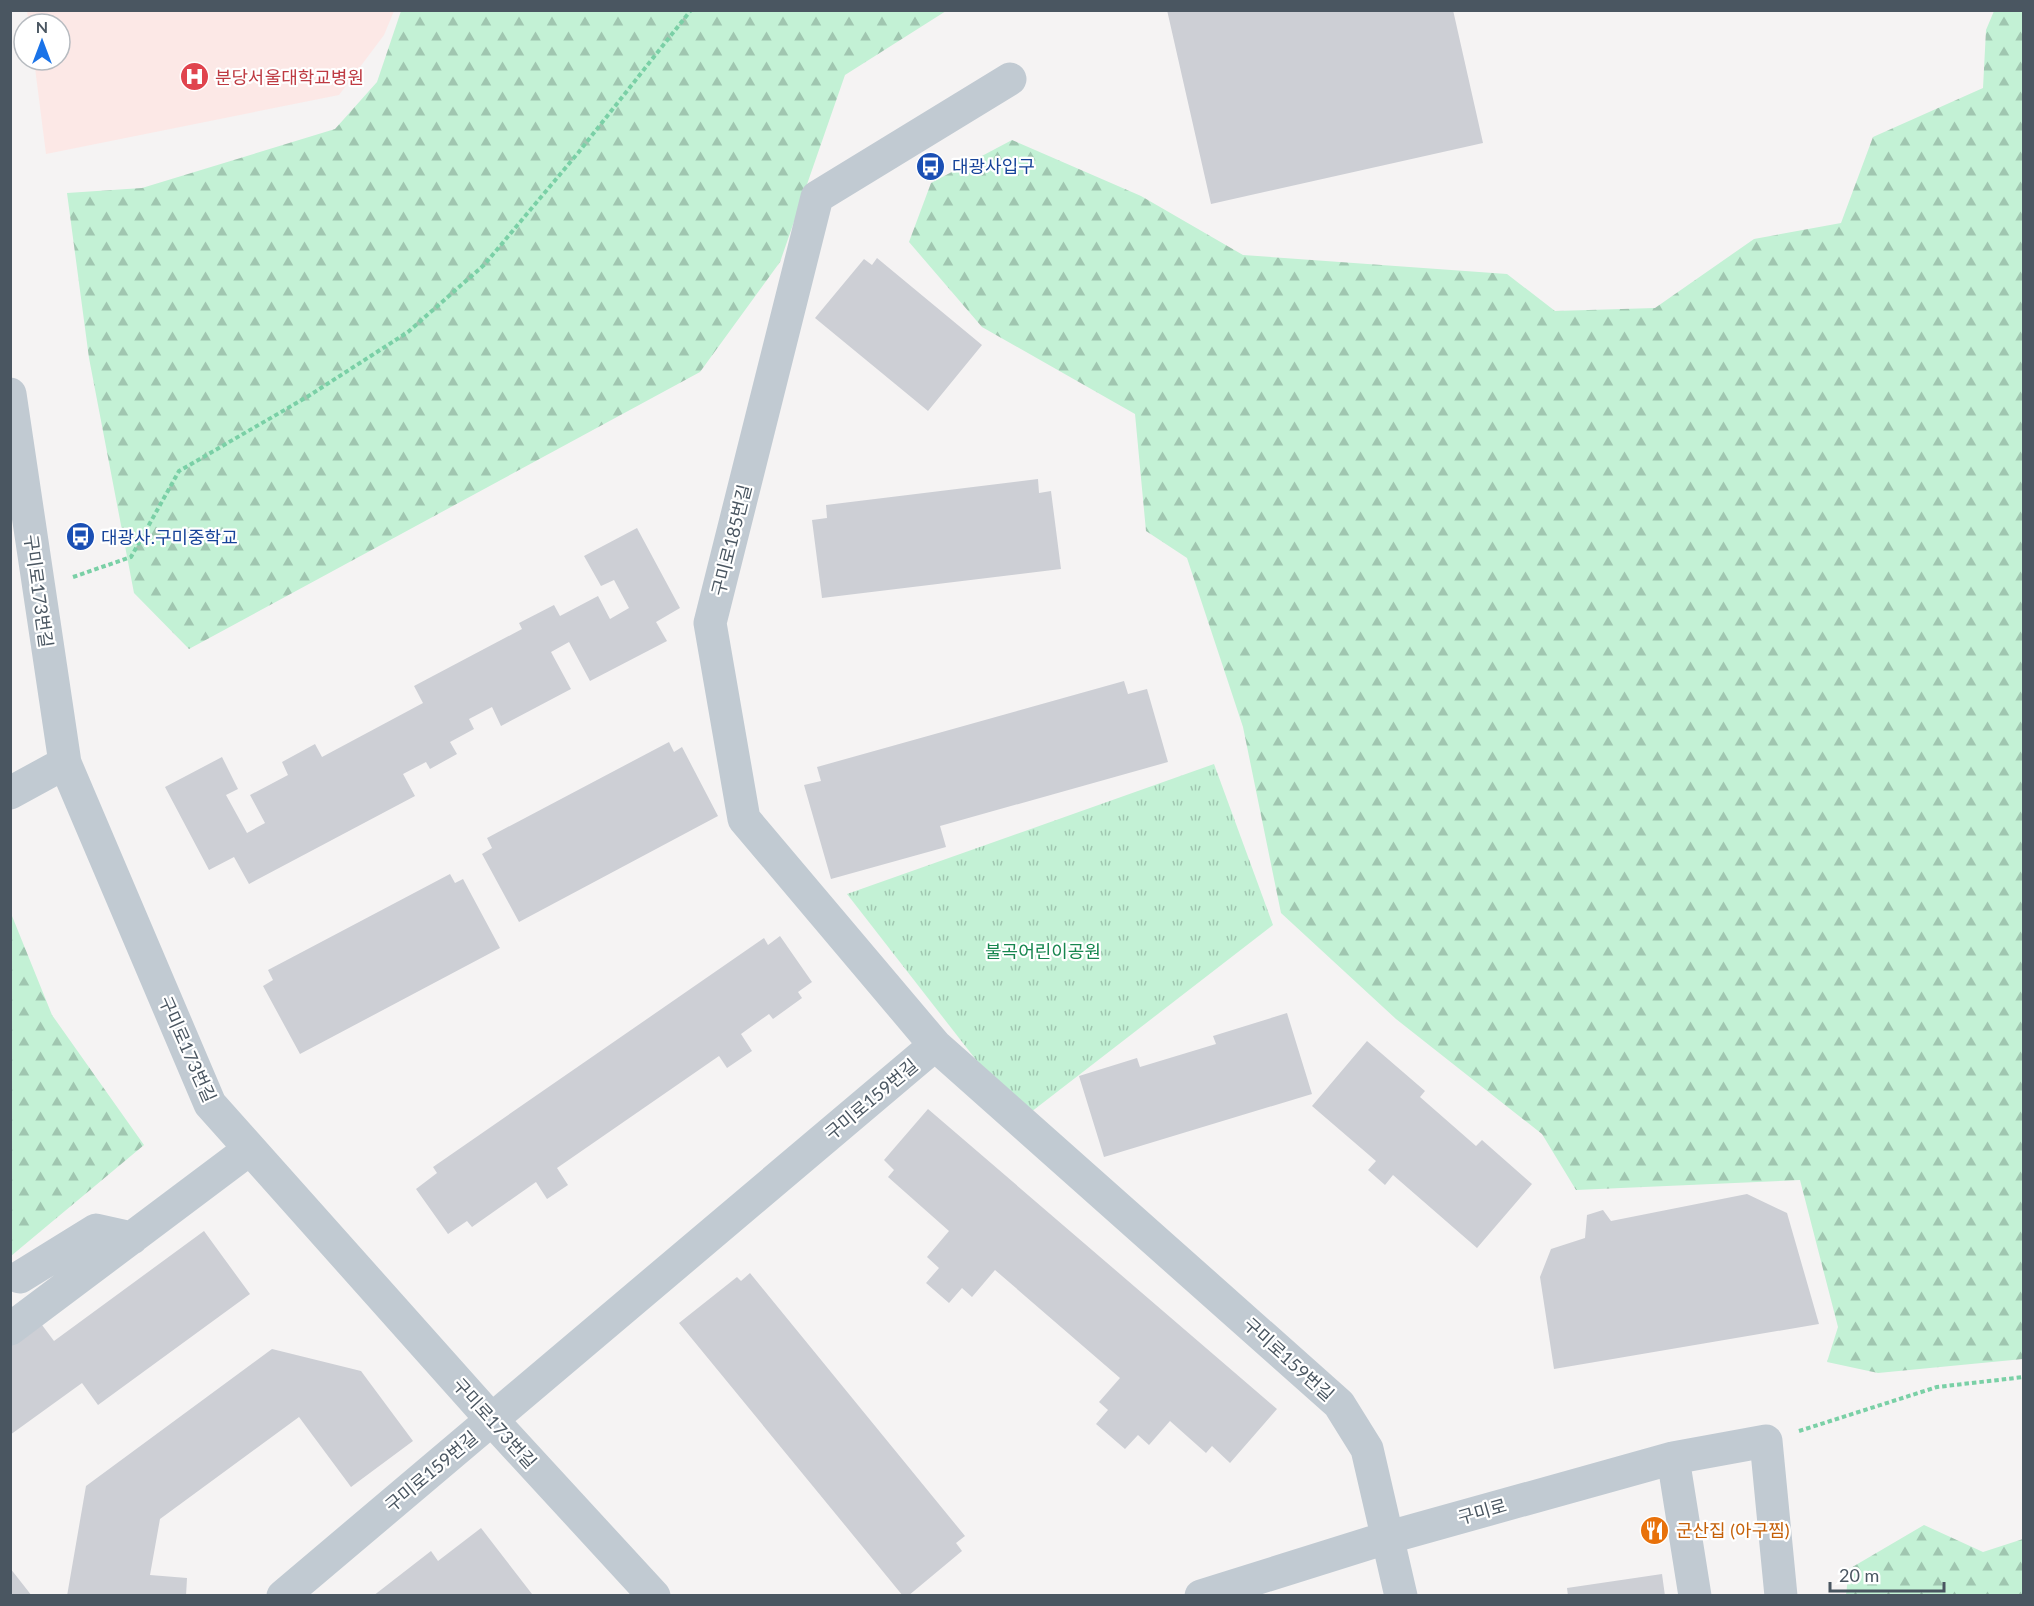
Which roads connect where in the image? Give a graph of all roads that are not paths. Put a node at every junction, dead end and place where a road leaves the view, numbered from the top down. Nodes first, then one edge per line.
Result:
1 (1010, 79) dead end
2 (10, 394) edge
3 (65, 763) junction
4 (10, 793) edge
5 (935, 1045) junction
6 (250, 1149) junction
7 (132, 1238) junction
8 (20, 1276) dead end
9 (10, 1329) edge
10 (492, 1420) junction
11 (1673, 1458) junction
12 (1386, 1538) junction
13 (283, 1596) edge
14 (654, 1596) edge
15 (1201, 1596) edge
16 (1401, 1596) edge
17 (1695, 1596) edge
18 (1781, 1596) edge

1 - 5 street, 구미로185번길
2 - 3 street, 구미로173번길
3 - 4 street
3 - 6 street, 구미로173번길
5 - 10 street, 구미로159번길
5 - 12 street, 구미로159번길
6 - 7 street
6 - 10 street, 구미로173번길
7 - 8 street
7 - 9 street
10 - 13 street, 구미로159번길
10 - 14 street, 구미로173번길
11 - 12 street, 구미로
11 - 17 street
11 - 18 street, 구미로
12 - 15 street, 구미로
12 - 16 street, 구미로159번길

